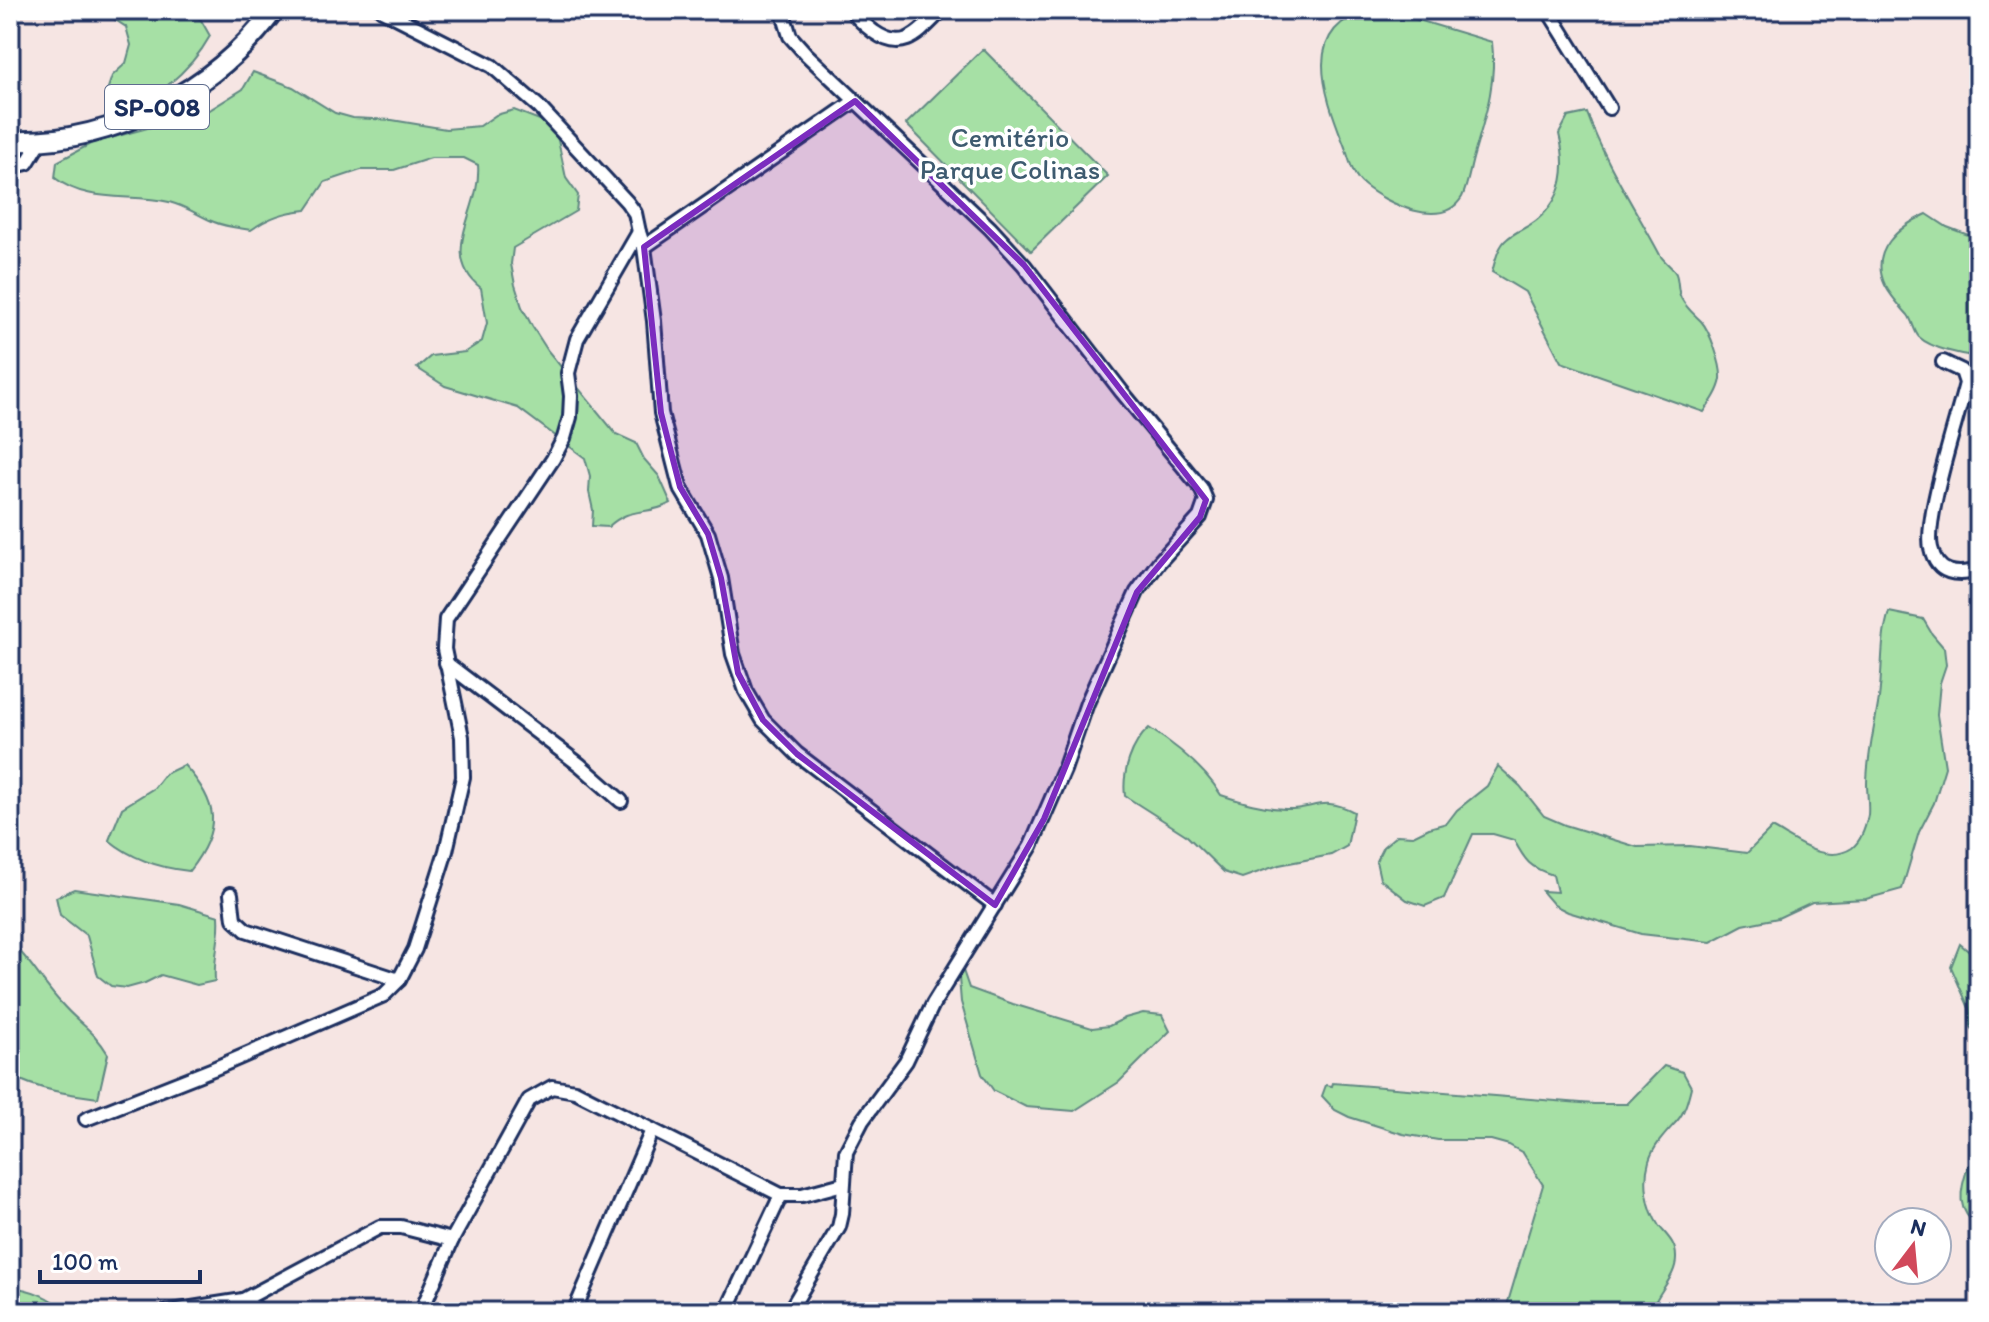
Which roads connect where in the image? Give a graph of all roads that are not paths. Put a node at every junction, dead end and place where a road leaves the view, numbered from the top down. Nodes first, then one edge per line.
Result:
1 (274, 10) edge
2 (382, 10) edge
3 (782, 10) edge
4 (852, 10) edge
5 (942, 10) edge
6 (1548, 10) edge
7 (855, 101) junction
8 (1609, 108) dead end
9 (10, 141) edge
10 (40, 142) junction
11 (10, 167) edge
12 (639, 232) junction
13 (644, 247) junction
14 (1943, 362) dead end
15 (1979, 570) edge
16 (446, 663) junction
17 (621, 801) dead end
18 (231, 894) dead end
19 (995, 905) junction
20 (399, 980) junction
21 (86, 1119) dead end
22 (652, 1130) junction
23 (843, 1184) junction
24 (781, 1195) junction
25 (452, 1240) junction
26 (243, 1300) junction
27 (166, 1312) edge
28 (262, 1312) edge
29 (421, 1312) edge
30 (574, 1312) edge
31 (726, 1312) edge
32 (789, 1312) edge

1 - 10 main road, SP-008
2 - 12 street
3 - 7 street
4 - 5 street
6 - 8 street
7 - 13 street
7 - 19 street
9 - 10 main road, SP-008
10 - 11 street
12 - 13 street
12 - 16 street
13 - 19 street
14 - 15 street
16 - 17 street
16 - 20 street
18 - 20 street
19 - 23 street
20 - 21 street
22 - 24 street
22 - 25 street
22 - 30 street
23 - 24 street
23 - 32 street
24 - 31 street
25 - 26 street
25 - 29 street
26 - 27 street
26 - 28 street

